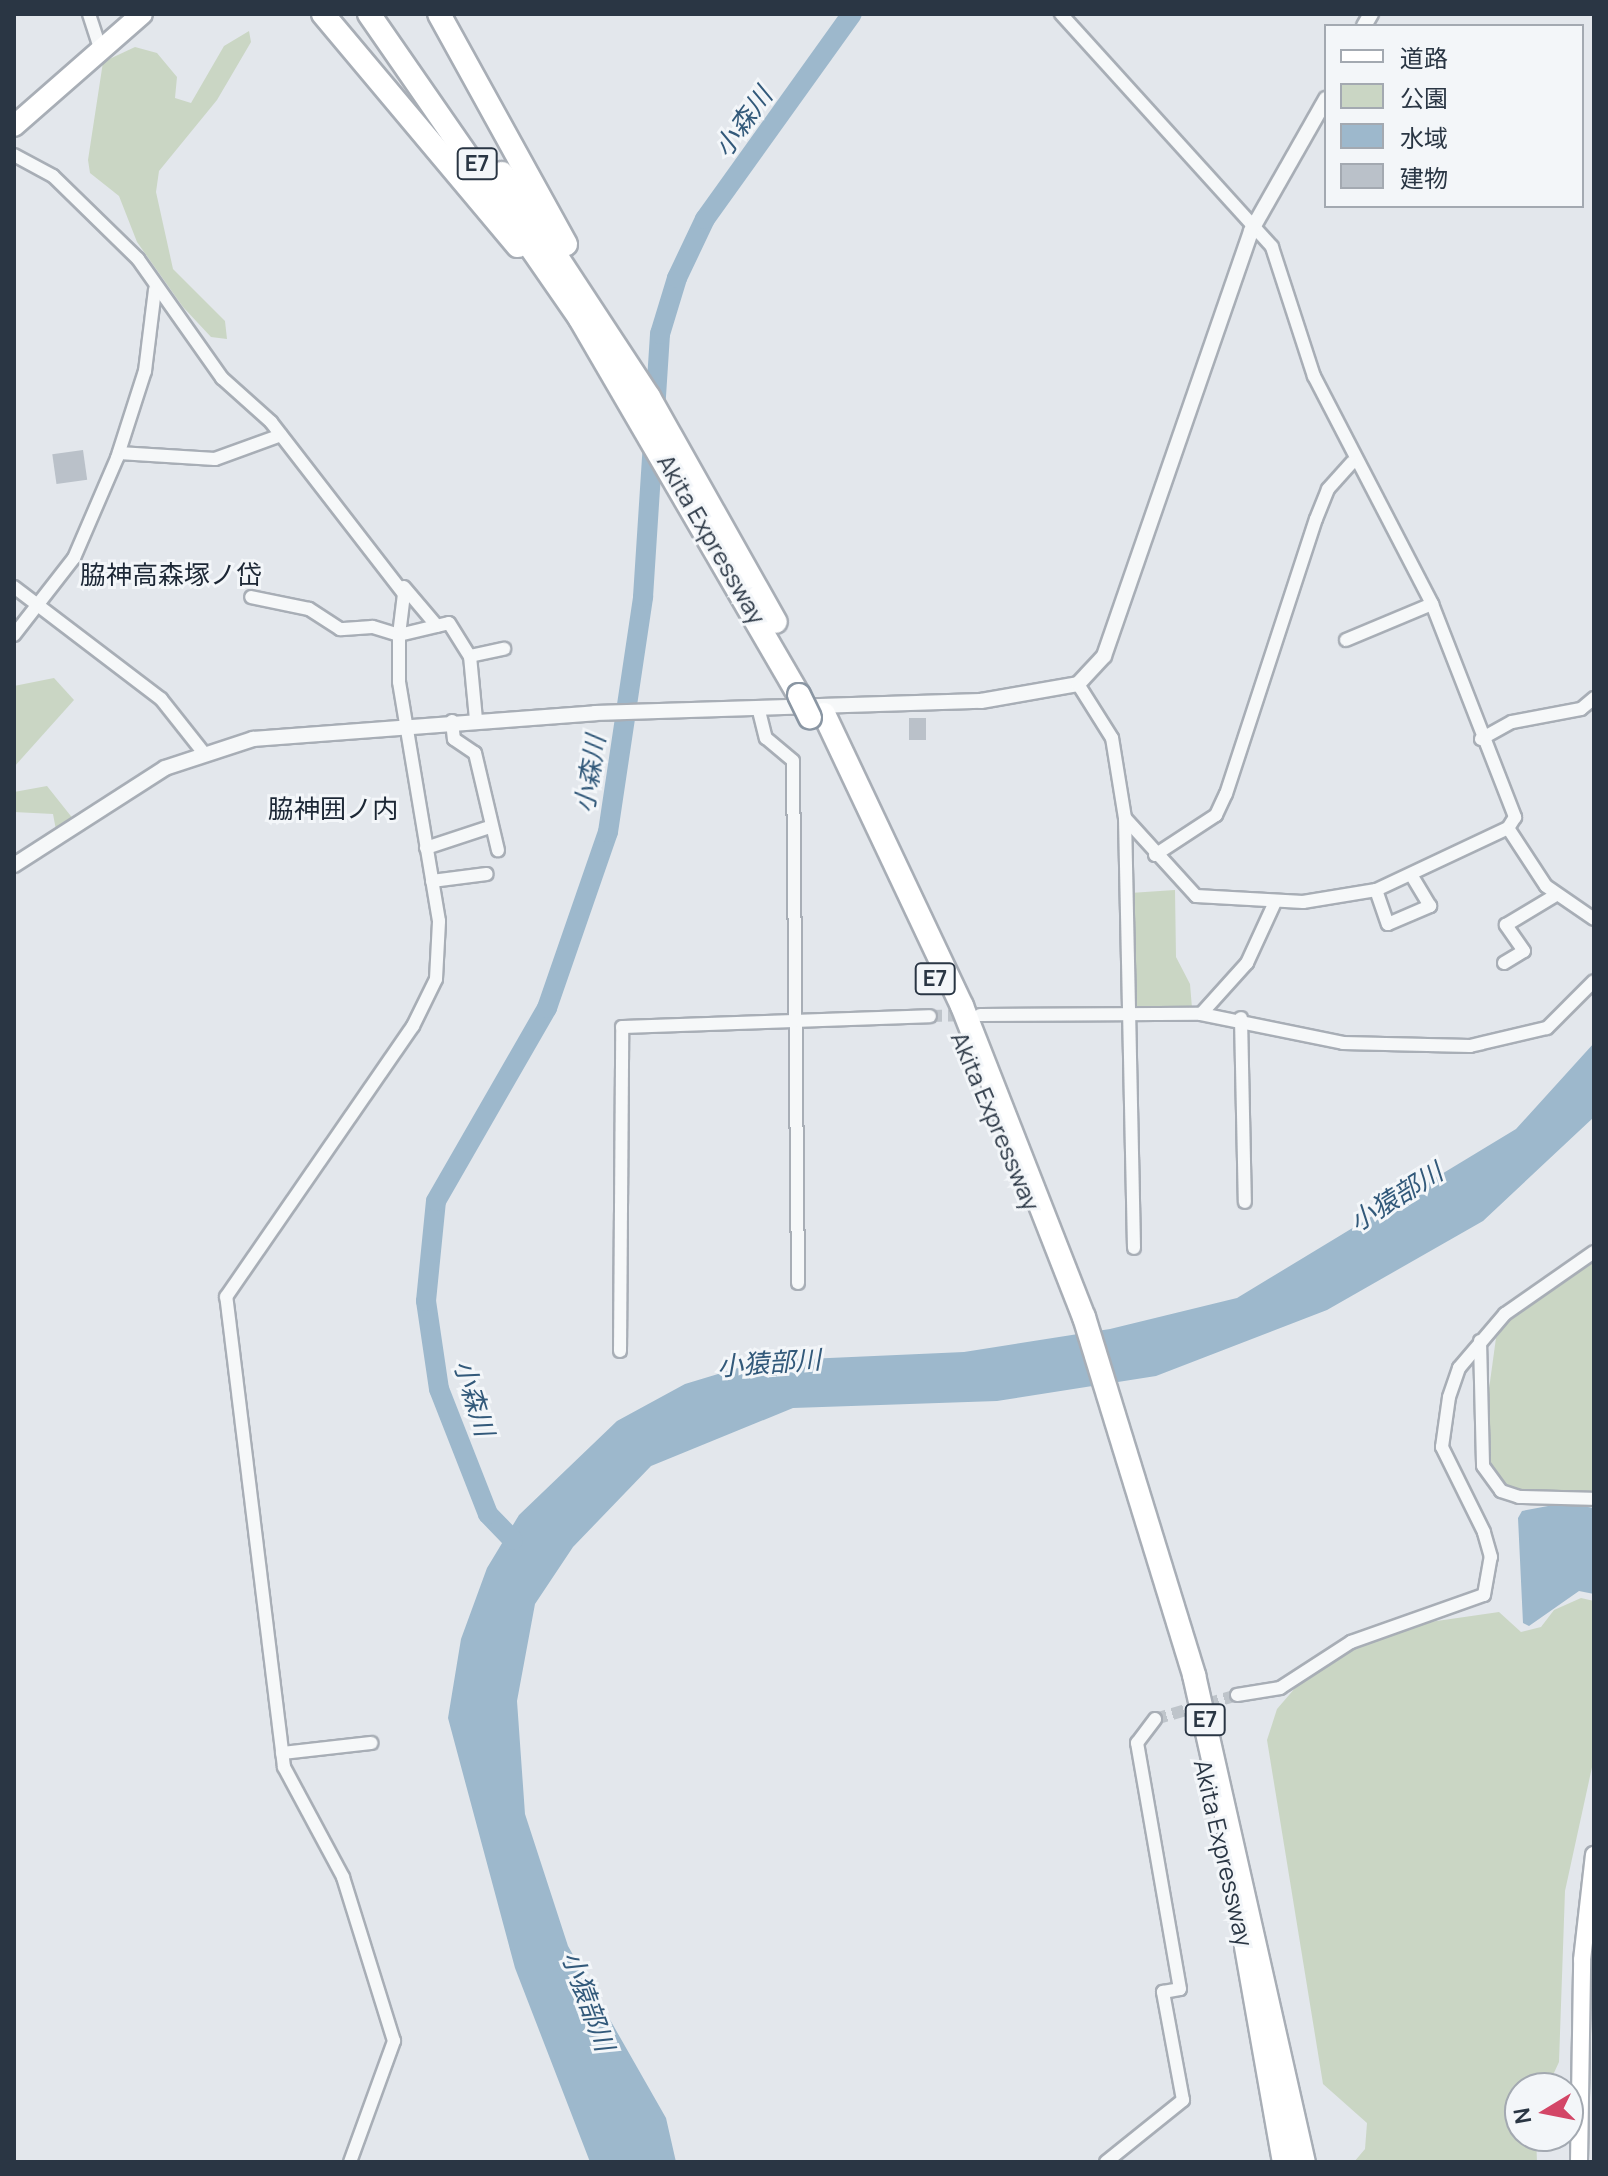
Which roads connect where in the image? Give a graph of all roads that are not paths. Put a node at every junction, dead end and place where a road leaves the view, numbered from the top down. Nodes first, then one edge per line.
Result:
1 (89, 14) edge
2 (142, 14) edge
3 (323, 14) edge
4 (369, 14) edge
5 (386, 14) edge
6 (439, 14) edge
7 (1061, 14) edge
8 (99, 45) junction
9 (1324, 103) edge
10 (14, 126) edge
11 (14, 155) edge
12 (1251, 231) junction
13 (155, 290) junction
14 (585, 310) junction
15 (281, 435) junction
16 (119, 453) junction
17 (1352, 462) junction
18 (717, 529) junction
19 (14, 587) edge
20 (404, 587) junction
21 (251, 597) dead end
22 (38, 603) junction
23 (1432, 604) junction
24 (437, 626) junction
25 (14, 635) edge
26 (399, 635) junction
27 (1346, 640) dead end
28 (504, 649) dead end
29 (470, 656) junction
30 (1078, 684) junction
31 (1594, 698) edge
32 (758, 707) junction
33 (476, 720) junction
34 (452, 721) junction
35 (405, 724) junction
36 (1481, 739) junction
37 (203, 752) junction
38 (1125, 818) junction
39 (490, 827) junction
40 (1508, 828) junction
41 (426, 848) junction
42 (498, 850) dead end
43 (1155, 855) junction
44 (14, 865) edge
45 (487, 874) dead end
46 (1412, 876) junction
47 (432, 881) junction
48 (1376, 890) junction
49 (1556, 895) junction
50 (1275, 902) junction
51 (1594, 919) edge
52 (1504, 963) dead end
53 (1594, 981) edge
54 (1201, 1014) junction
55 (980, 1015) tunnel mouth
56 (930, 1016) tunnel mouth
57 (1126, 1016) junction
58 (1241, 1018) junction
59 (794, 1019) junction
60 (1245, 1202) dead end
61 (1134, 1248) dead end
62 (1594, 1252) edge
63 (798, 1283) dead end
64 (1480, 1341) junction
65 (620, 1351) dead end
66 (1128, 1464) junction
67 (1594, 1499) edge
68 (1237, 1695) tunnel mouth
69 (1155, 1719) dead end
70 (371, 1743) dead end
71 (282, 1753) junction
72 (1594, 1855) edge
73 (1243, 1931) junction
74 (1268, 1979) junction
75 (350, 2162) edge
76 (1106, 2162) edge
77 (1284, 2162) edge
78 (1291, 2162) edge
79 (1304, 2162) edge
80 (1319, 2162) edge
81 (1579, 2162) edge

1 - 8 street
2 - 8 highway
3 - 14 highway
4 - 14 highway, E7
5 - 14 highway, E7
6 - 14 highway
7 - 12 street
8 - 10 highway
9 - 12 street
11 - 13 street
12 - 17 street
12 - 30 street
13 - 15 street
13 - 16 street
14 - 18 highway, Akita Expressway / E7
14 - 18 highway, Akita Expressway / E7
15 - 16 street
15 - 20 street
16 - 22 street
17 - 23 street
17 - 43 street
18 - 66 highway, Akita Expressway / E7, bridge
19 - 22 street
20 - 24 street
20 - 26 street
21 - 26 street
22 - 25 street
22 - 37 street
23 - 27 street
23 - 36 street
24 - 26 street
24 - 29 street
26 - 35 street
28 - 29 street
29 - 33 street
30 - 32 street
30 - 38 street
31 - 36 street
32 - 33 street
32 - 59 street
33 - 34 street
34 - 35 street
34 - 39 street
35 - 37 street
35 - 41 street
36 - 40 street
37 - 44 street
38 - 43 street
38 - 57 street
39 - 41 street
39 - 42 street
40 - 46 street
40 - 49 street
41 - 47 street
43 - 50 street
45 - 47 street
46 - 48 street
46 - 48 street
47 - 71 street
48 - 50 street
49 - 51 street
49 - 52 street
50 - 54 street
53 - 58 street
54 - 57 street
54 - 58 street
55 - 57 street
56 - 59 street
57 - 61 street
58 - 60 street
59 - 63 street
59 - 65 street
62 - 64 street
64 - 67 street
64 - 68 street
66 - 73 highway, Akita Expressway / E7
66 - 74 highway, Akita Expressway / E7
69 - 76 street
70 - 71 street
71 - 75 street
72 - 81 main road
73 - 77 highway
73 - 78 highway, Akita Expressway / E7
74 - 79 highway, Akita Expressway / E7
74 - 80 highway

